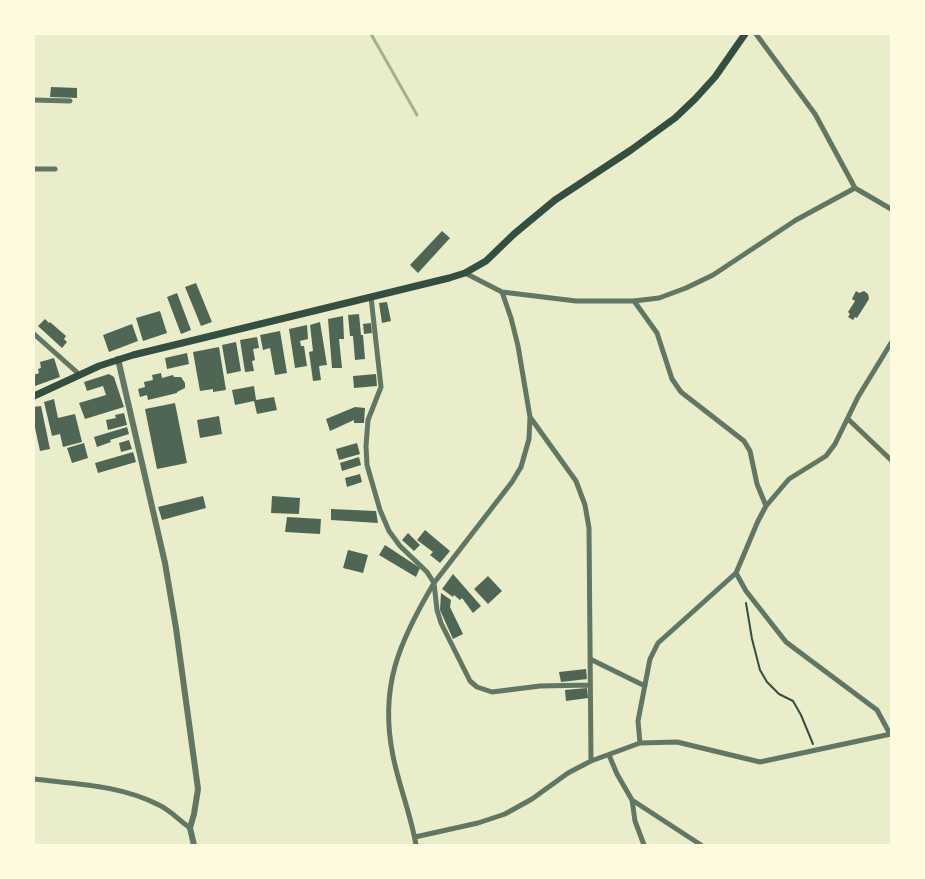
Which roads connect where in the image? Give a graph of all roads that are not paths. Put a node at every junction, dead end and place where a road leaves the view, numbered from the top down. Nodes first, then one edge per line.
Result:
1 (745, 34) edge
2 (756, 34) edge
3 (34, 100) edge
4 (70, 101) dead end
5 (34, 169) edge
6 (55, 169) dead end
7 (855, 188) junction
8 (891, 209) edge
9 (465, 273) junction
10 (502, 292) junction
11 (371, 297) junction
12 (634, 301) junction
13 (34, 334) edge
14 (891, 343) edge
15 (118, 360) junction
16 (80, 375) junction
17 (34, 396) edge
18 (530, 417) junction
19 (848, 419) junction
20 (891, 460) edge
21 (766, 506) junction
22 (736, 573) junction
23 (434, 583) junction
24 (590, 659) junction
25 (590, 685) junction
26 (645, 686) junction
27 (891, 734) edge
28 (640, 743) junction
29 (609, 755) junction
30 (591, 762) junction
31 (34, 779) edge
32 (632, 800) junction
33 (190, 828) junction
34 (415, 837) junction
35 (194, 845) edge
36 (416, 845) edge
37 (644, 845) edge
38 (701, 845) edge

1 - 9 main road
2 - 7 street
3 - 4 street
5 - 6 street
7 - 8 street
7 - 12 street
9 - 10 street
9 - 11 main road
10 - 12 street
10 - 18 street
11 - 15 main road
11 - 23 street
12 - 21 street
13 - 16 street
14 - 19 street
15 - 16 main road
15 - 33 street
16 - 17 main road
18 - 23 street
18 - 24 street
19 - 20 street
19 - 21 street
21 - 22 street
22 - 26 street
22 - 27 street
23 - 25 street
23 - 34 street
24 - 25 street
24 - 26 street
25 - 30 street
26 - 28 street
27 - 28 street
28 - 29 street
29 - 30 street
29 - 32 street
30 - 34 street
31 - 33 street
32 - 37 street
32 - 38 street
33 - 35 street
34 - 36 street

